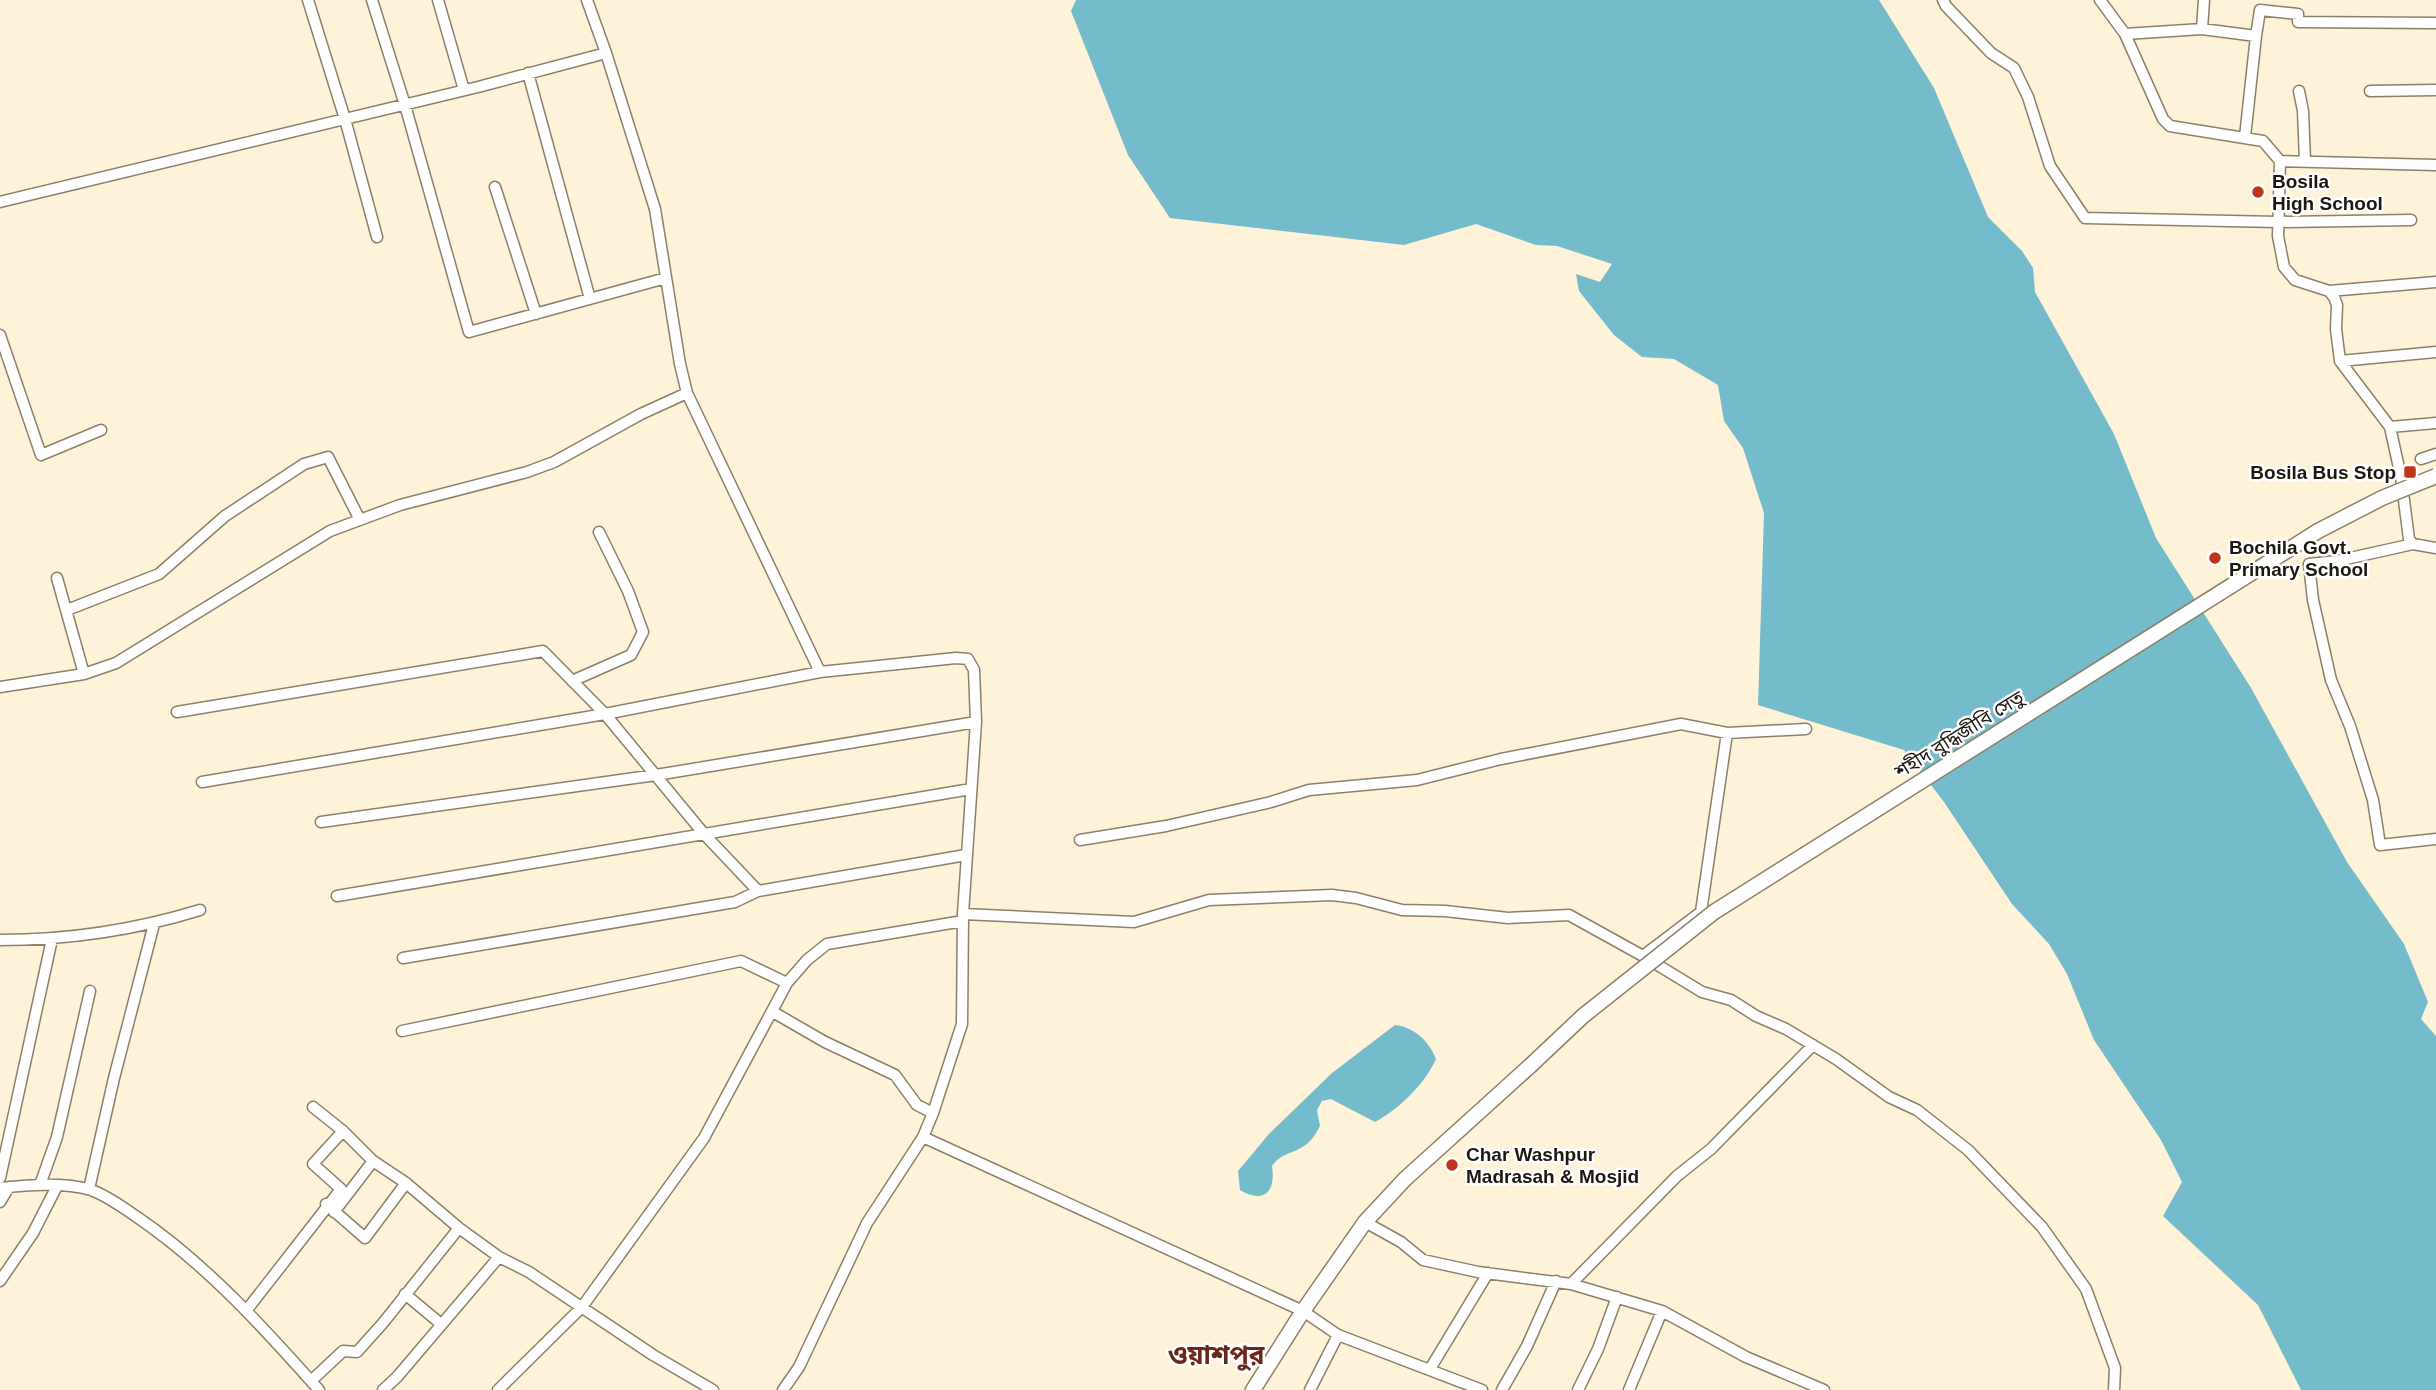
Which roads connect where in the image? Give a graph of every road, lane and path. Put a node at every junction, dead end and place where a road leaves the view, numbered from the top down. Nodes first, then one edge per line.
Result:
1 (308, 0) edge
2 (372, 0) edge
3 (438, 0) edge
4 (587, 0) edge
5 (1943, 0) edge
6 (2100, 0) edge
7 (2204, 0) edge
8 (2436, 23) edge
9 (2202, 29) junction
10 (2125, 34) junction
11 (2256, 36) junction
12 (606, 53) junction
13 (528, 73) junction
14 (464, 90) junction
15 (2436, 90) edge
16 (2299, 91) dead end
17 (2370, 91) dead end
18 (405, 104) junction
19 (345, 119) junction
20 (2245, 136) junction
21 (2280, 161) junction
22 (2305, 161) junction
23 (2436, 165) edge
24 (495, 187) dead end
25 (0, 202) edge
26 (2411, 220) dead end
27 (2278, 222) junction
28 (377, 237) dead end
29 (666, 278) junction
30 (2436, 282) edge
31 (2329, 291) junction
32 (590, 299) junction
33 (536, 314) junction
34 (0, 335) edge
35 (2436, 352) edge
36 (2340, 361) junction
37 (687, 393) junction
38 (2436, 423) edge
39 (2390, 427) junction
40 (101, 430) dead end
41 (2436, 454) edge
42 (2421, 459) dead end
43 (2436, 476) edge
44 (2402, 490) junction
45 (360, 520) junction
46 (599, 532) dead end
47 (2413, 544) junction
48 (2436, 548) edge
49 (57, 578) dead end
50 (67, 610) junction
51 (820, 672) junction
52 (84, 674) junction
53 (572, 681) junction
54 (0, 687) edge
55 (177, 712) dead end
56 (605, 714) junction
57 (976, 722) junction
58 (1806, 729) dead end
59 (1727, 733) junction
60 (656, 775) junction
61 (202, 782) dead end
62 (971, 789) junction
63 (321, 822) dead end
64 (704, 834) junction
65 (2436, 839) edge
66 (1080, 840) dead end
67 (966, 855) junction
68 (758, 891) junction
69 (337, 896) dead end
70 (200, 910) dead end
71 (963, 917) junction
72 (154, 924) junction
73 (52, 939) junction
74 (0, 940) edge
75 (1643, 956) junction
76 (403, 958) dead end
77 (787, 983) junction
78 (90, 991) dead end
79 (773, 1012) junction
80 (402, 1031) dead end
81 (1813, 1045) junction
82 (313, 1107) dead end
83 (933, 1113) junction
84 (342, 1131) junction
85 (923, 1137) junction
86 (373, 1161) junction
87 (0, 1178) edge
88 (406, 1183) junction
89 (40, 1185) junction
90 (57, 1186) junction
91 (5, 1187) edge
92 (89, 1189) junction
93 (0, 1202) edge
94 (330, 1208) junction
95 (1366, 1222) junction
96 (459, 1228) junction
97 (499, 1257) junction
98 (1488, 1273) junction
99 (0, 1281) edge
100 (1556, 1281) junction
101 (1571, 1284) junction
102 (405, 1294) junction
103 (1617, 1297) junction
104 (582, 1307) junction
105 (246, 1311) junction
106 (1303, 1311) junction
107 (1662, 1311) junction
108 (441, 1324) junction
109 (1338, 1335) junction
110 (1430, 1369) junction
111 (315, 1386) edge
112 (383, 1390) edge
113 (498, 1390) edge
114 (713, 1390) edge
115 (783, 1390) edge
116 (1253, 1390) edge
117 (1310, 1390) edge
118 (1482, 1390) edge
119 (1502, 1390) edge
120 (1578, 1390) edge
121 (1629, 1390) edge
122 (1824, 1390) edge
123 (2114, 1390) edge

1 - 19 street
2 - 18 street
3 - 14 street
4 - 12 street
5 - 27 street
6 - 10 street
7 - 9 street
8 - 11 street
9 - 10 street
9 - 11 street
10 - 20 street
11 - 20 street
12 - 13 street
12 - 29 street
13 - 14 street
13 - 32 street
14 - 18 street
15 - 17 street
16 - 22 street
18 - 19 street
18 - 33 street
19 - 25 street
19 - 28 street
20 - 21 street
21 - 22 street
21 - 27 street
22 - 23 street
24 - 33 street
26 - 27 street
27 - 31 street
29 - 32 street
29 - 37 street
30 - 31 street
31 - 36 street
32 - 33 street
34 - 40 street
35 - 36 street
36 - 39 street
37 - 45 street
37 - 51 street
38 - 39 street
39 - 44 street
41 - 42 street
43 - 44 main road, শহীদ বুদ্ধিজীবি সেতু, bridge
44 - 47 street
44 - 95 main road, শহীদ বুদ্ধিজীবি সেতু, bridge
45 - 50 street
45 - 52 street
46 - 53 street
47 - 48 street
47 - 65 street
49 - 50 street
50 - 52 street
51 - 56 street
51 - 57 street
52 - 54 street
53 - 55 street
53 - 56 street
56 - 60 street
56 - 61 street
57 - 60 street
57 - 62 street
58 - 59 street
59 - 66 street
59 - 75 street
60 - 63 street
60 - 64 street
62 - 64 street
62 - 67 street
64 - 68 street
64 - 69 street
67 - 68 street
67 - 71 street
68 - 76 street
70 - 72 street
71 - 75 street
71 - 77 street
71 - 83 street
72 - 73 street
72 - 92 street
73 - 74 street
73 - 87 street
75 - 81 street
77 - 79 street
77 - 80 street
78 - 89 street
79 - 83 street
79 - 104 street
81 - 101 street
81 - 123 street
82 - 84 street
83 - 85 street
84 - 86 street
84 - 94 street
85 - 106 street
85 - 115 street
86 - 88 street
86 - 94 street
88 - 94 street
88 - 96 street
89 - 90 street
89 - 91 street
90 - 92 street
90 - 99 street
91 - 93 street
92 - 105 street
94 - 105 street
95 - 98 street
95 - 106 main road, শহীদ বুদ্ধিজীবি সেতু
96 - 97 street
96 - 102 street
97 - 104 street
97 - 108 street
98 - 100 street
98 - 110 street
100 - 101 street
100 - 119 street
101 - 103 street
102 - 108 street
102 - 111 street
103 - 107 street
103 - 120 street
104 - 113 street
104 - 114 street
105 - 111 street
106 - 109 street
106 - 116 main road, শহীদ বুদ্ধিজীবি সেতু
107 - 121 street
107 - 122 street
108 - 112 street
109 - 110 street
109 - 117 street
110 - 118 street

